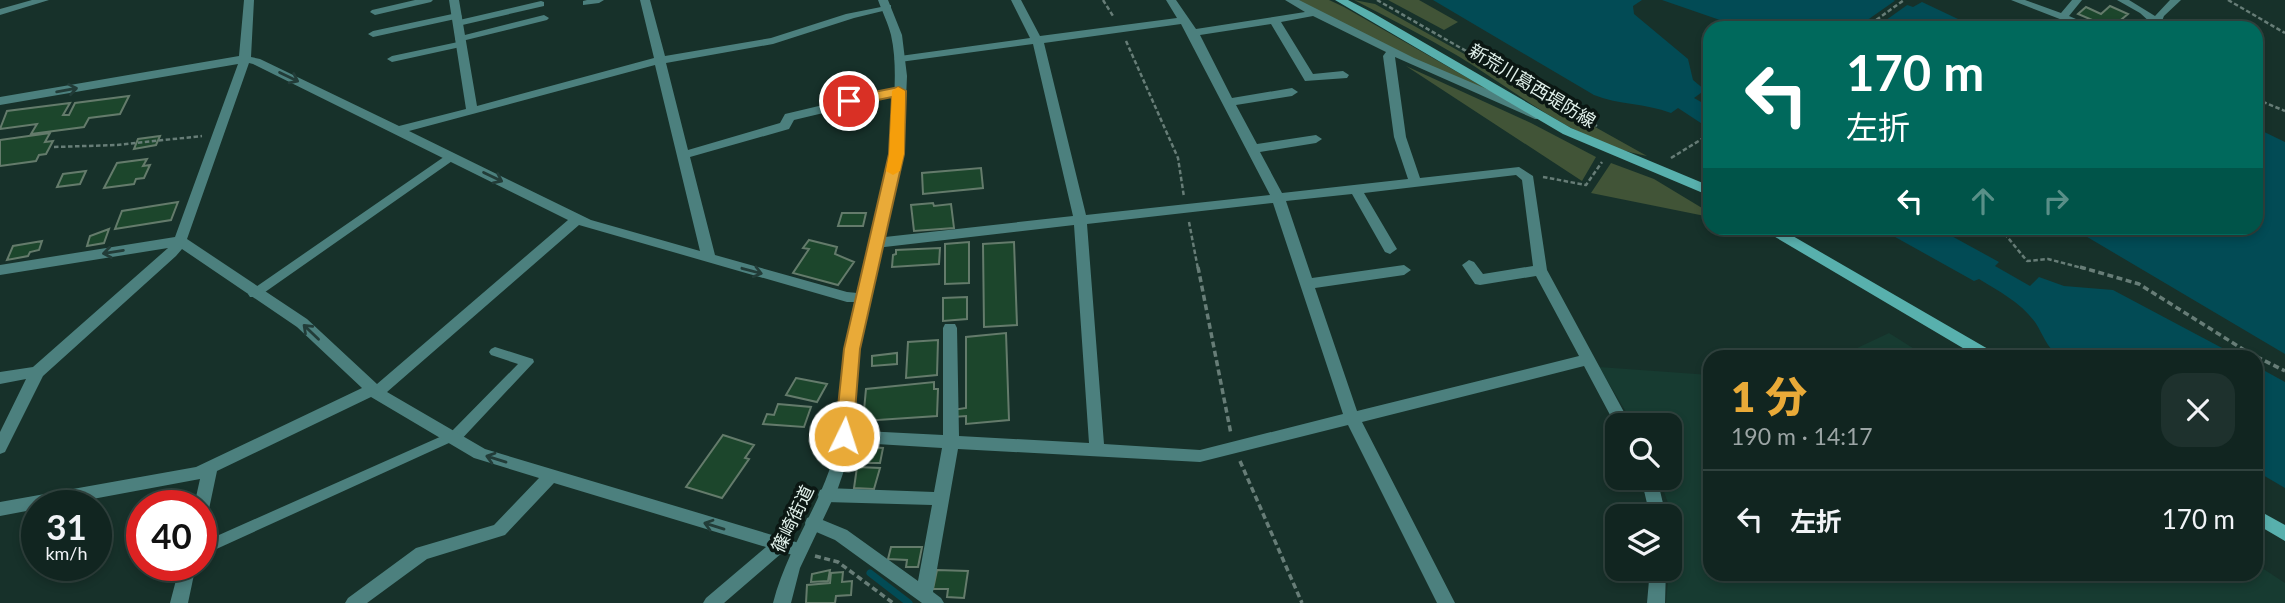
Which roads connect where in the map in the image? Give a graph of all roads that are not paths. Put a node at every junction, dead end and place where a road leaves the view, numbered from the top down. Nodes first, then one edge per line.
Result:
1 (44, 0) edge
2 (248, 0) edge
3 (428, 0) edge
4 (455, 0) edge
5 (599, 0) edge
6 (645, 0) edge
7 (1016, 0) edge
8 (1171, 0) edge
9 (1290, 0) edge
10 (1340, 0) edge
11 (2016, 0) edge
12 (2077, 0) edge
13 (2122, 0) edge
14 (2176, 0) edge
15 (586, 3) dead end
16 (541, 4) dead end
17 (885, 4) edge
18 (1315, 11) junction
19 (0, 12) edge
20 (375, 12) dead end
21 (2063, 17) junction
22 (544, 18) dead end
23 (457, 19) junction
24 (1185, 20) junction
25 (1275, 21) junction
26 (2074, 21) edge
27 (2152, 21) edge
28 (2158, 21) edge
29 (1193, 33) junction
30 (373, 34) dead end
31 (1037, 40) junction
32 (461, 41) junction
33 (1393, 52) junction
34 (392, 59) dead end
35 (900, 59) junction
36 (245, 60) junction
37 (661, 60) junction
38 (1343, 75) dead end
39 (899, 91) junction
40 (1293, 92) dead end
41 (0, 101) edge
42 (1229, 102) junction
43 (472, 111) junction
44 (1543, 118) junction
45 (400, 130) junction
46 (1316, 139) dead end
47 (1253, 149) junction
48 (684, 155) junction
49 (451, 156) junction
50 (1415, 181) junction
51 (1355, 188) junction
52 (1703, 188) edge
53 (1278, 198) junction
54 (578, 219) junction
55 (1080, 219) junction
56 (1782, 235) edge
57 (180, 241) junction
58 (876, 243) junction
59 (1391, 250) dead end
60 (709, 259) junction
61 (1469, 265) dead end
62 (0, 270) edge
63 (1404, 270) dead end
64 (1540, 270) junction
65 (1308, 284) junction
66 (254, 293) junction
67 (863, 298) junction
68 (950, 328) dead end
69 (1978, 350) edge
70 (495, 352) dead end
71 (1588, 359) junction
72 (37, 372) junction
73 (0, 378) edge
74 (374, 391) junction
75 (1617, 413) edge
76 (1352, 417) junction
77 (844, 436) junction
78 (452, 438) junction
79 (951, 442) junction
80 (0, 448) edge
81 (1097, 450) junction
82 (210, 469) junction
83 (551, 476) junction
84 (205, 490) edge
85 (826, 495) junction
86 (941, 499) junction
87 (0, 509) edge
88 (2263, 520) edge
89 (813, 523) junction
90 (2285, 534) edge
91 (217, 543) edge
92 (779, 547) junction
93 (805, 552) junction
94 (184, 581) edge
95 (1657, 581) edge
96 (929, 599) edge
97 (179, 603) edge
98 (354, 603) edge
99 (712, 603) edge
100 (782, 603) edge
101 (1446, 603) edge
102 (1656, 603) edge

1 - 19 street
2 - 36 street
3 - 20 lane
4 - 23 street
5 - 15 lane
6 - 37 street
7 - 31 street
8 - 24 street
9 - 18 street
10 - 44 main road, 新荒川葛西堤防線
11 - 21 lane
12 - 21 lane
13 - 27 lane
14 - 28 lane
16 - 23 lane
17 - 35 street, 篠崎街道
17 - 37 street
18 - 25 street
18 - 33 street
21 - 26 lane
22 - 32 lane
23 - 30 lane
23 - 32 street
24 - 29 street
24 - 31 street
25 - 29 street
25 - 38 street
29 - 42 street
31 - 35 street
31 - 55 street
32 - 34 lane
32 - 43 street
33 - 44 street
33 - 50 street
35 - 39 street, 篠崎街道
41 -> 36 street
36 -> 45 street
36 - 57 street
37 - 43 street
37 - 48 street
39 - 48 street
39 - 58 street, 篠崎街道
40 - 42 street
42 - 47 street
43 - 45 street
44 - 52 main road, 新荒川葛西堤防線
45 - 49 street
46 - 47 street
47 - 53 street
48 - 60 street
49 -> 54 street
49 - 66 lane
50 - 51 street
50 - 64 street
51 - 53 street
51 - 59 street
53 - 55 street
53 - 65 street
54 - 60 street
54 - 74 street
55 - 58 street
55 - 81 street
56 - 69 main road
57 -> 62 street
57 - 66 street
57 - 72 street
58 - 67 street, 篠崎街道
60 -> 67 street
61 - 64 street
63 - 65 street
64 - 71 street
65 - 76 street
74 -> 66 street
67 - 77 street, 篠崎街道
68 - 79 street
70 - 78 lane
71 - 75 street
71 - 76 street
72 - 73 street
72 - 80 street
74 - 78 street
74 - 82 street
76 - 81 street
76 - 101 street
77 - 79 street
77 - 85 street, 篠崎街道
83 -> 78 street
78 - 91 lane
79 - 81 street
79 - 86 street
82 - 84 street
82 - 87 street
92 -> 83 street
83 - 98 street
85 - 86 street
85 - 89 street, 篠崎街道
86 - 96 street
88 - 90 main road
89 - 93 street, 篠崎街道
89 - 96 street
92 - 93 street
92 - 99 street
93 - 100 street, 篠崎街道
94 - 97 street
95 - 102 street

